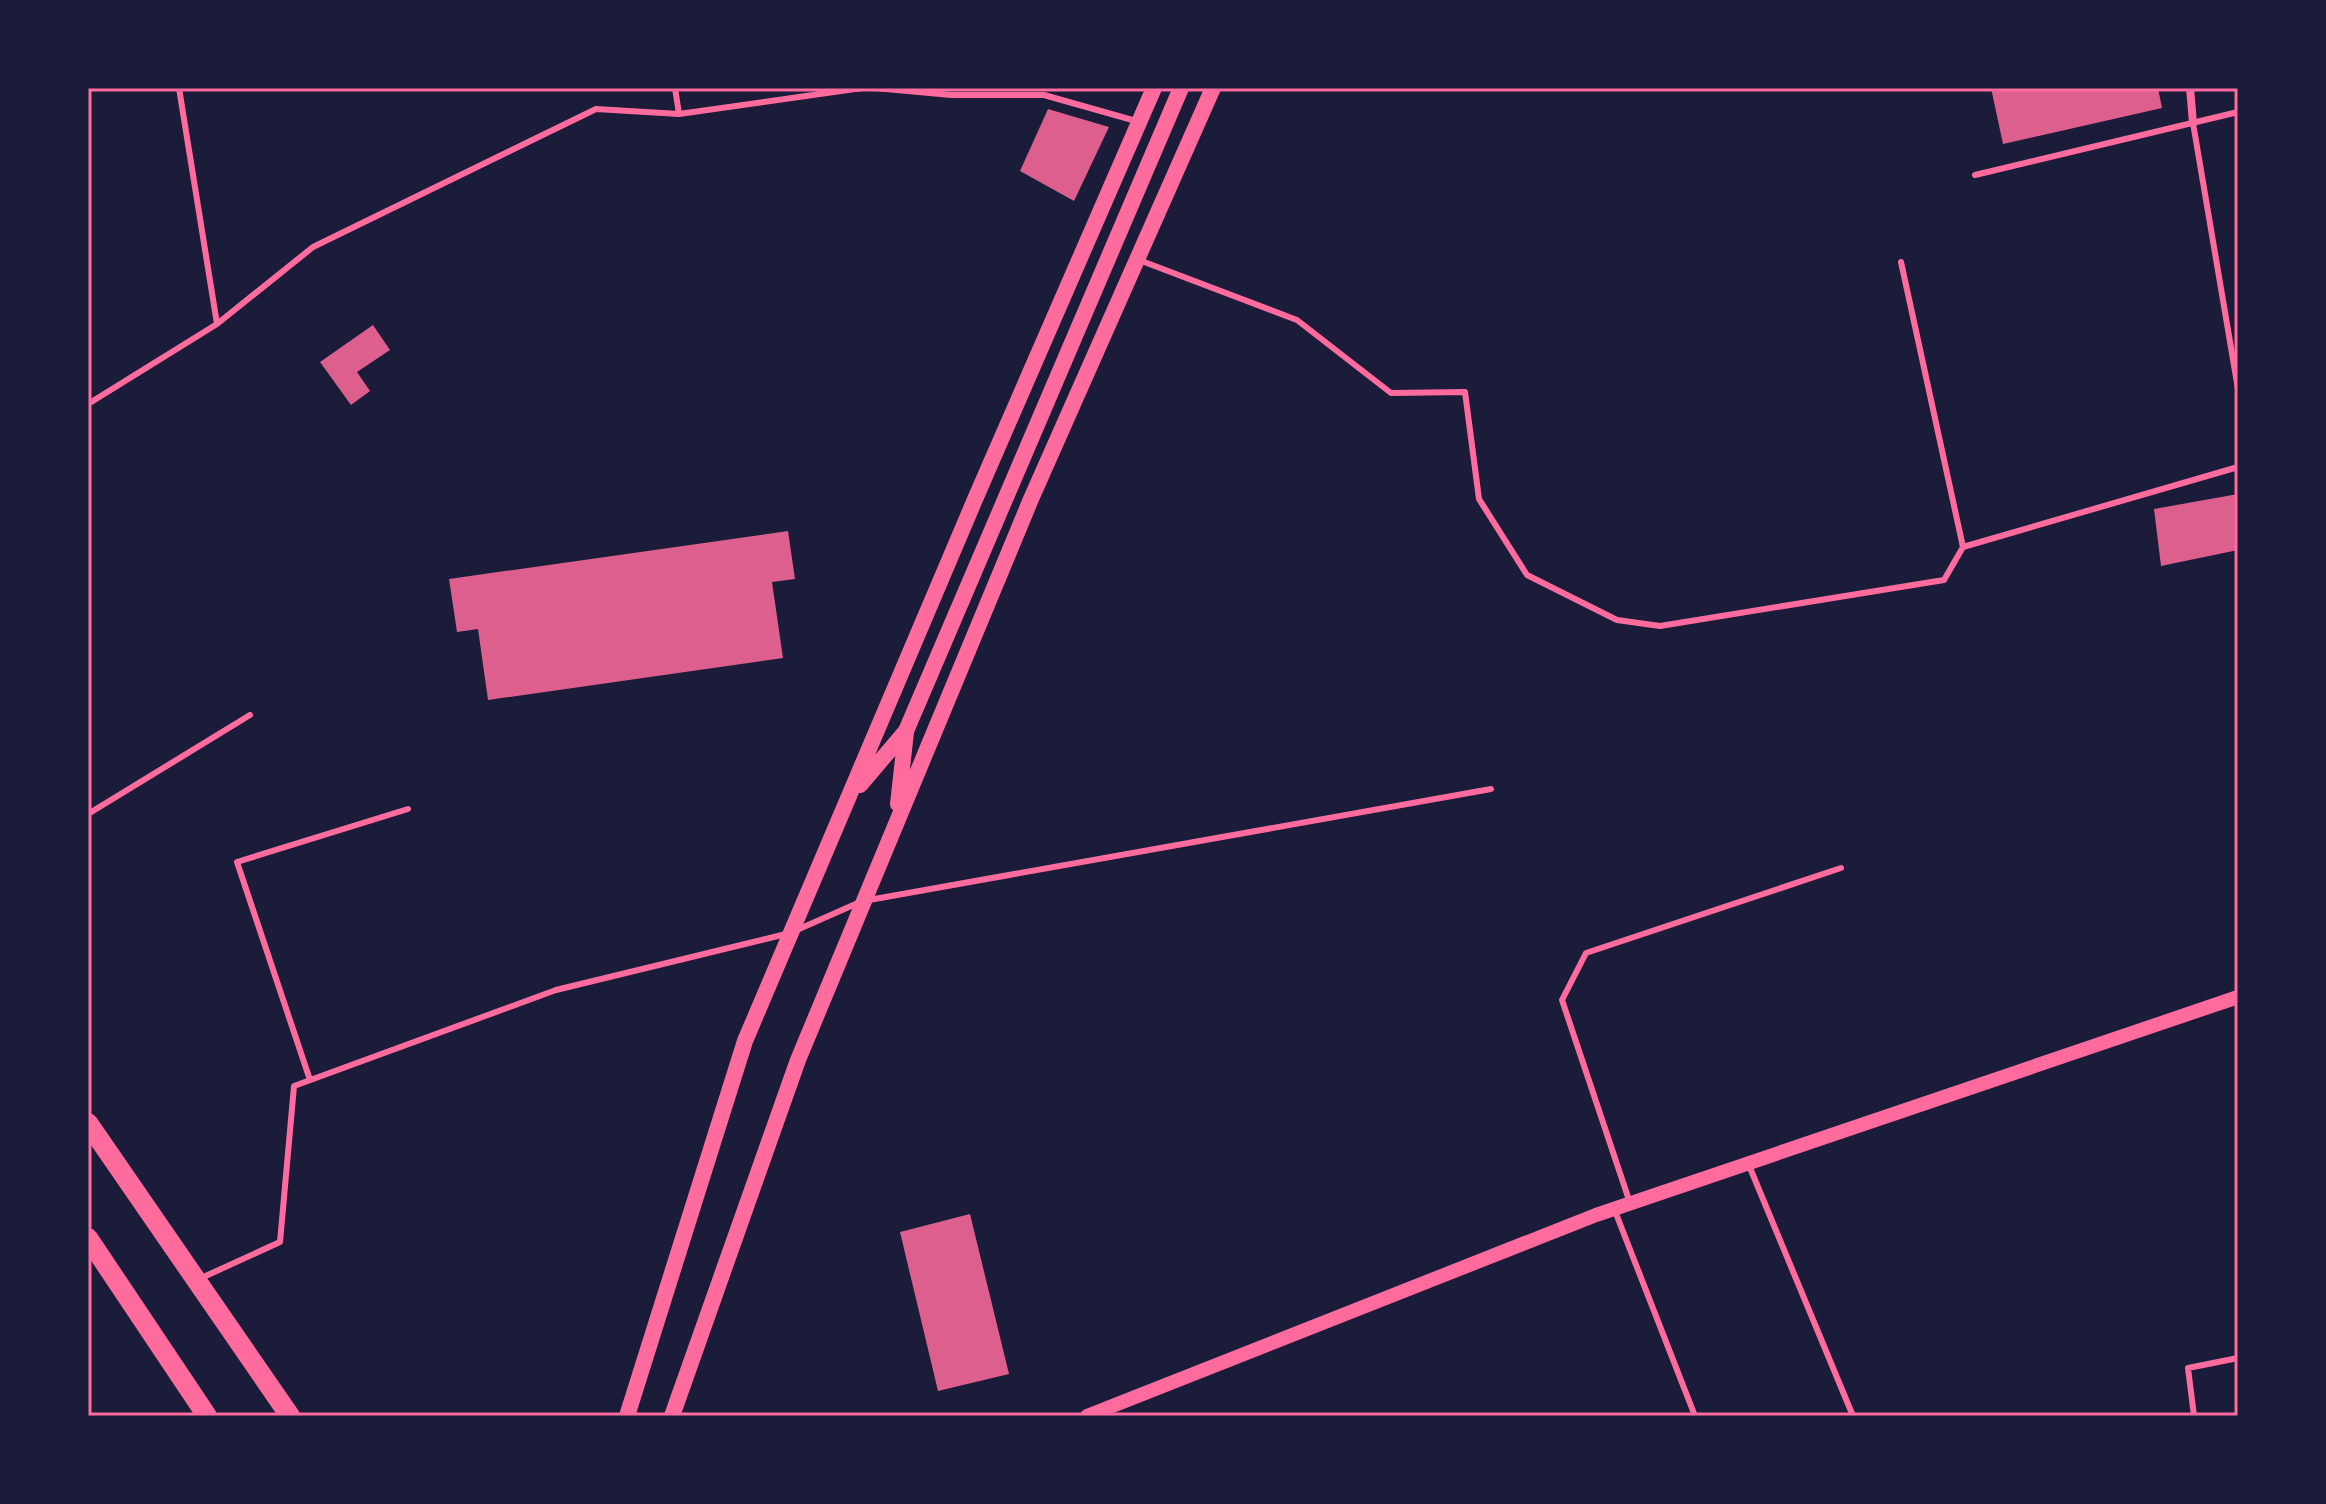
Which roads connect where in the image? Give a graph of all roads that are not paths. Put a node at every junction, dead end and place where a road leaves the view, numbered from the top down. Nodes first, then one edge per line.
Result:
1 (179, 88) edge
2 (675, 88) edge
3 (862, 88) edge
4 (875, 88) edge
5 (1154, 88) edge
6 (1181, 88) edge
7 (1213, 88) edge
8 (2190, 88) edge
9 (2238, 112) edge
10 (679, 114) junction
11 (1139, 122) junction
12 (2193, 123) junction
13 (1975, 175) dead end
14 (1137, 259) junction
15 (1901, 262) dead end
16 (217, 324) junction
17 (2238, 389) edge
18 (88, 404) edge
19 (2238, 467) edge
20 (1963, 547) junction
21 (250, 715) dead end
22 (906, 731) junction
23 (1491, 789) dead end
24 (848, 798) junction
25 (408, 809) dead end
26 (88, 814) edge
27 (897, 822) junction
28 (1841, 868) dead end
29 (864, 901) junction
30 (790, 933) junction
31 (2238, 997) edge
32 (310, 1080) junction
33 (88, 1123) edge
34 (1748, 1163) junction
35 (1630, 1203) junction
36 (1614, 1208) junction
37 (88, 1238) edge
38 (196, 1280) junction
39 (2238, 1358) edge
40 (207, 1416) edge
41 (290, 1416) edge
42 (627, 1416) edge
43 (672, 1416) edge
44 (1087, 1416) edge
45 (1695, 1416) edge
46 (1853, 1416) edge
47 (2194, 1416) edge

1 - 16 lane
2 - 10 lane
3 - 10 lane
4 - 11 lane
5 - 11 main road
6 - 22 main road
7 - 14 main road
8 - 12 street
9 - 12 lane
10 - 16 lane
11 - 24 main road
12 - 13 lane
12 - 17 lane
14 - 20 lane
14 - 27 main road
15 - 20 lane
16 - 18 lane
19 - 20 lane
21 - 26 lane
22 - 24 main road
22 - 27 main road
23 - 29 lane
24 - 30 main road
25 - 32 lane
27 - 29 main road
28 - 35 lane
29 - 30 lane
29 - 43 main road
30 - 32 lane
30 - 42 main road
31 - 34 street
32 - 38 lane
33 - 38 main road
34 - 35 street
34 - 46 lane
35 - 36 street
36 - 44 street
36 - 45 lane
37 - 40 main road
38 - 41 main road
39 - 47 lane

